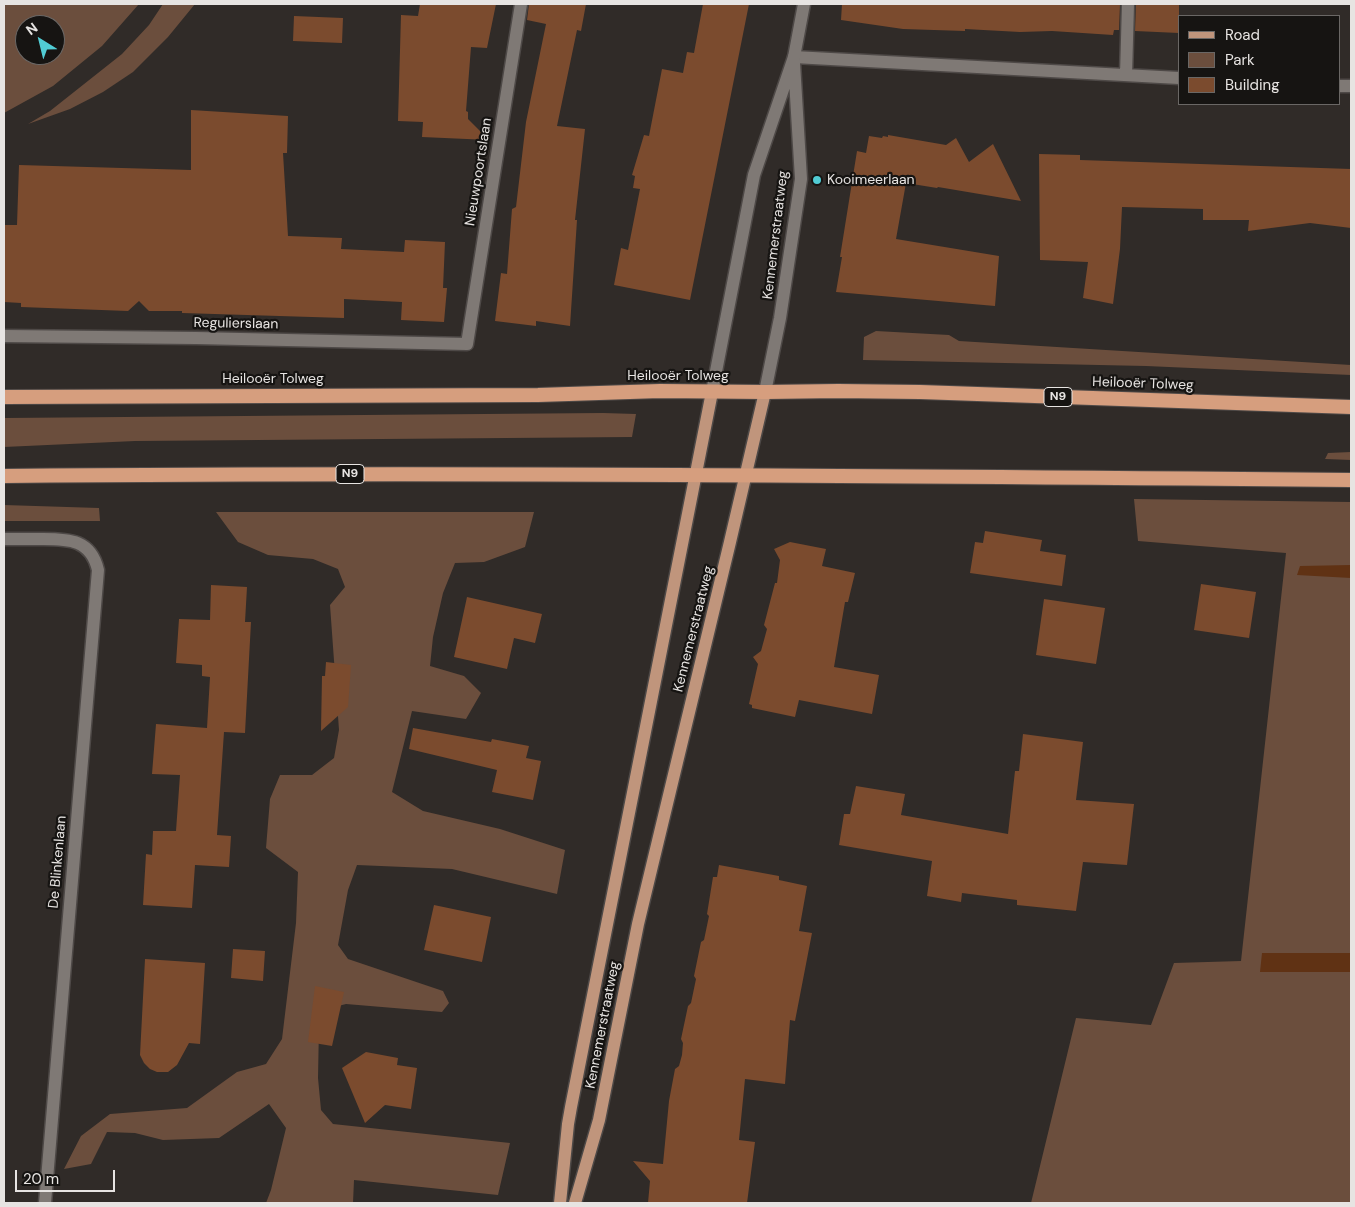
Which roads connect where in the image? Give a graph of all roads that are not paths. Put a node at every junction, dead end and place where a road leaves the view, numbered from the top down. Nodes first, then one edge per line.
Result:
1 (521, 4) edge
2 (804, 4) edge
3 (1128, 4) edge
4 (794, 57) junction
5 (1126, 75) junction
6 (1178, 78) edge
7 (4, 336) edge
8 (467, 344) joint
9 (712, 392) junction
10 (765, 392) junction
11 (4, 396) edge
12 (1351, 407) edge
13 (696, 475) junction
14 (745, 475) junction
15 (4, 476) edge
16 (1351, 480) edge
17 (4, 539) edge
18 (45, 1203) edge
19 (560, 1203) edge
20 (575, 1203) edge

1 - 8 street, Nieuwpoortslaan
2 - 4 street, Kennemerstraatweg
3 - 5 street
4 - 5 street
4 - 9 street, Kennemerstraatweg
4 - 10 street, Kennemerstraatweg
5 - 6 street
7 - 8 street, Regulierslaan
9 - 10 highway, Heilooër Tolweg / N9
9 - 11 highway, Heilooër Tolweg / N9
9 - 13 main road, Kennemerstraatweg
10 - 12 highway, Heilooër Tolweg / N9
10 - 14 main road, Kennemerstraatweg
13 - 14 highway, N9
13 - 15 highway, N9
13 - 19 main road, Kennemerstraatweg
14 - 16 highway, N9
14 - 20 main road, Kennemerstraatweg
17 - 18 street, De Blinkenlaan

